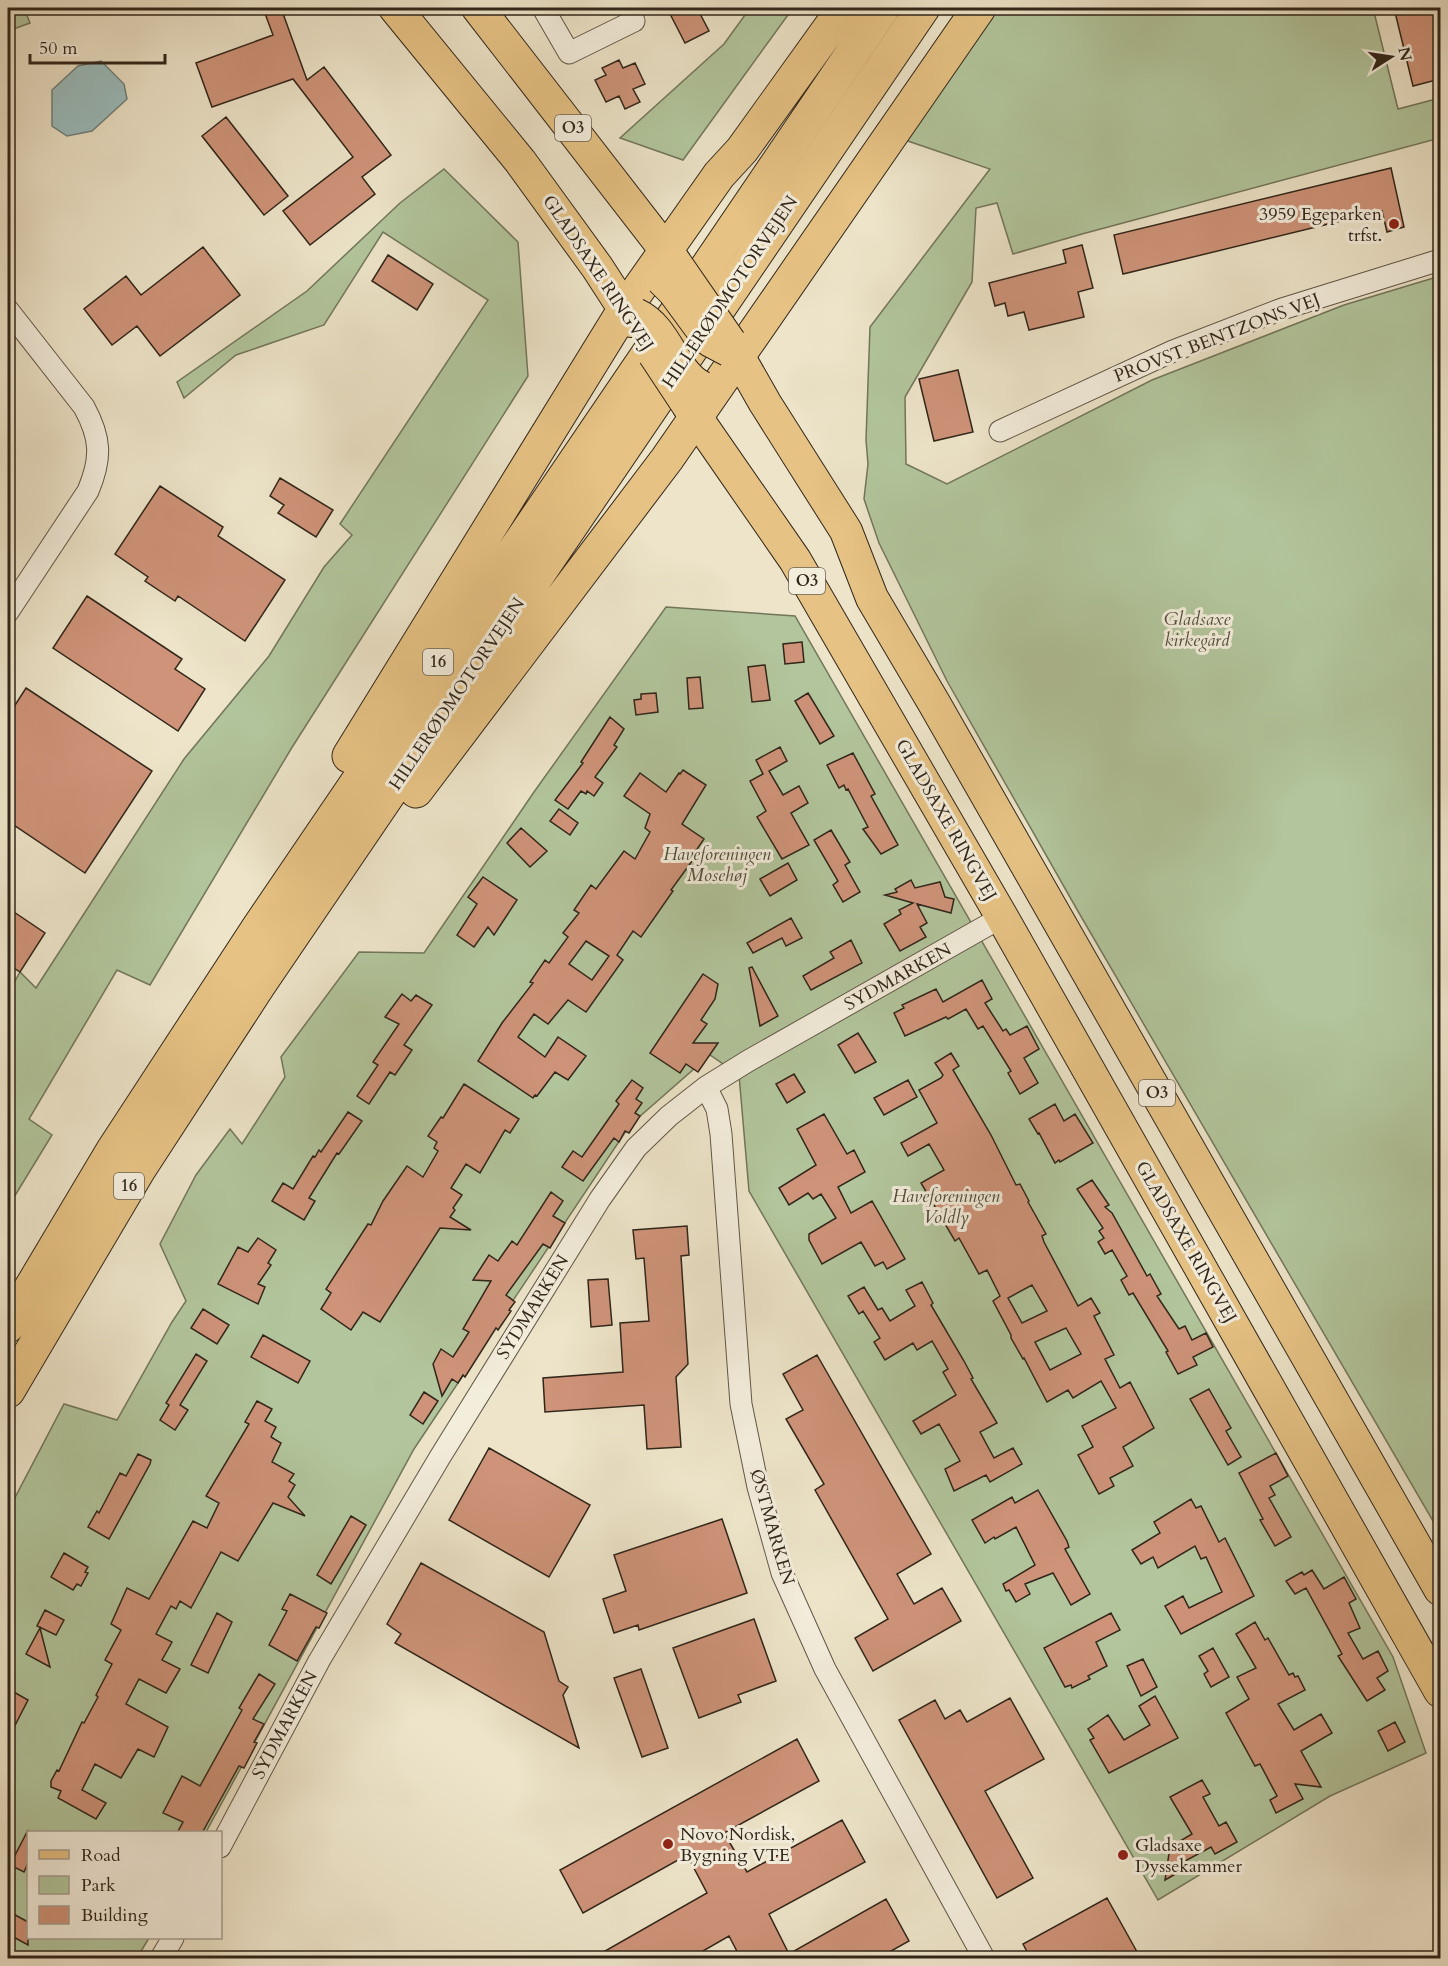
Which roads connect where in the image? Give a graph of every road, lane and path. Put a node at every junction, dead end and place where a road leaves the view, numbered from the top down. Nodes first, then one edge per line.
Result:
1 (395, 8) edge
2 (478, 8) edge
3 (543, 8) edge
4 (844, 8) edge
5 (883, 8) edge
6 (932, 8) edge
7 (979, 8) edge
8 (915, 20) edge
9 (634, 21) dead end
10 (1440, 260) edge
11 (663, 266) junction
12 (8, 309) edge
13 (631, 315) junction
14 (734, 350) junction
15 (700, 401) junction
16 (1000, 431) dead end
17 (8, 612) edge
18 (1002, 917) junction
19 (258, 928) junction
20 (259, 985) junction
21 (706, 1087) junction
22 (8, 1326) edge
23 (8, 1391) edge
24 (1440, 1589) edge
25 (1437, 1689) edge
26 (222, 1843) edge
27 (171, 1939) edge
28 (161, 1959) edge
29 (984, 1959) edge

1 - 13 main road, GLADSAXE RINGVEJ
2 - 11 main road, O3
3 - 9 street
4 - 11 highway
5 - 19 highway, HILLERØDMOTORVEJEN / 16
6 - 8 highway, HILLERØDMOTORVEJEN
7 - 14 highway
8 - 20 highway, HILLERØDMOTORVEJEN / 16
10 - 16 street, PROVST BENTZONS VEJ
11 - 13 highway
11 - 14 highway, bridge
12 - 17 street
13 - 15 highway, bridge
13 - 19 highway
14 - 15 highway
14 - 24 main road, O3
15 - 18 main road, GLADSAXE RINGVEJ / O3
15 - 20 highway
18 - 21 street, SYDMARKEN
18 - 25 main road, GLADSAXE RINGVEJ / O3
19 - 22 highway, HILLERØDMOTORVEJEN / 16
20 - 23 highway, HILLERØDMOTORVEJEN / 16
21 - 26 street, SYDMARKEN
21 - 29 street, ØSTMARKEN
27 - 28 street

